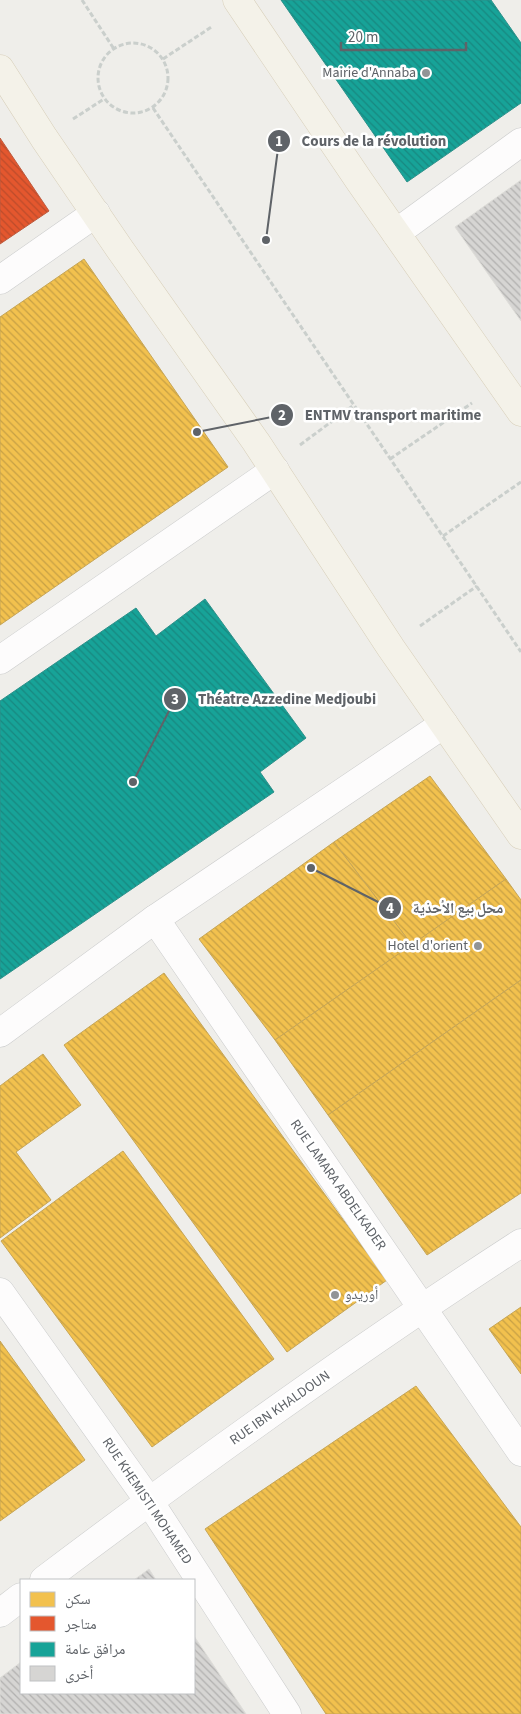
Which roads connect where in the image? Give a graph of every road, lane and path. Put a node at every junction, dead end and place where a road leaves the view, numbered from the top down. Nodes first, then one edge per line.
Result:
1 (82, 0) edge
2 (239, 3) edge
3 (114, 49) junction
4 (163, 59) junction
5 (0, 69) edge
6 (153, 108) junction
7 (521, 142) edge
8 (96, 213) junction
9 (396, 233) junction
10 (0, 280) edge
11 (501, 384) junction
12 (354, 405) junction
13 (521, 412) edge
14 (256, 442) junction
15 (390, 459) junction
16 (275, 470) junction
17 (521, 482) edge
18 (443, 536) junction
19 (477, 586) junction
20 (391, 648) junction
21 (521, 652) edge
22 (0, 660) edge
23 (444, 724) junction
24 (521, 835) edge
25 (155, 918) junction
26 (0, 1033) edge
27 (521, 1243) edge
28 (0, 1292) edge
29 (422, 1307) junction
30 (521, 1452) edge
31 (149, 1500) junction
32 (45, 1579) edge
33 (20, 1598) edge
34 (0, 1613) edge
35 (286, 1714) edge

1 - 3 path
2 - 4 path
2 - 9 main road
3 - 4 path
3 - 6 path
4 - 6 path
5 - 8 main road
6 - 12 path
7 - 9 street
8 - 10 street
8 - 14 main road
9 - 11 main road
11 - 13 main road
11 - 15 path
12 - 14 path
12 - 15 path
14 - 16 main road
15 - 18 path
16 - 20 main road
16 - 22 street
17 - 18 path
18 - 19 path
19 - 20 path
19 - 21 path
20 - 23 main road
23 - 24 main road
23 - 25 street
25 - 26 street
25 - 29 street, RUE LAMARA ABDELKADER
27 - 29 street, RUE IBN KHALDOUN
28 - 31 street, RUE KHEMISTI MOHAMED
29 - 30 street, RUE LAMARA ABDELKADER
29 - 31 street, RUE IBN KHALDOUN
31 - 32 street, RUE IBN KHALDOUN
31 - 35 street, RUE KHEMISTI MOHAMED
33 - 34 street

